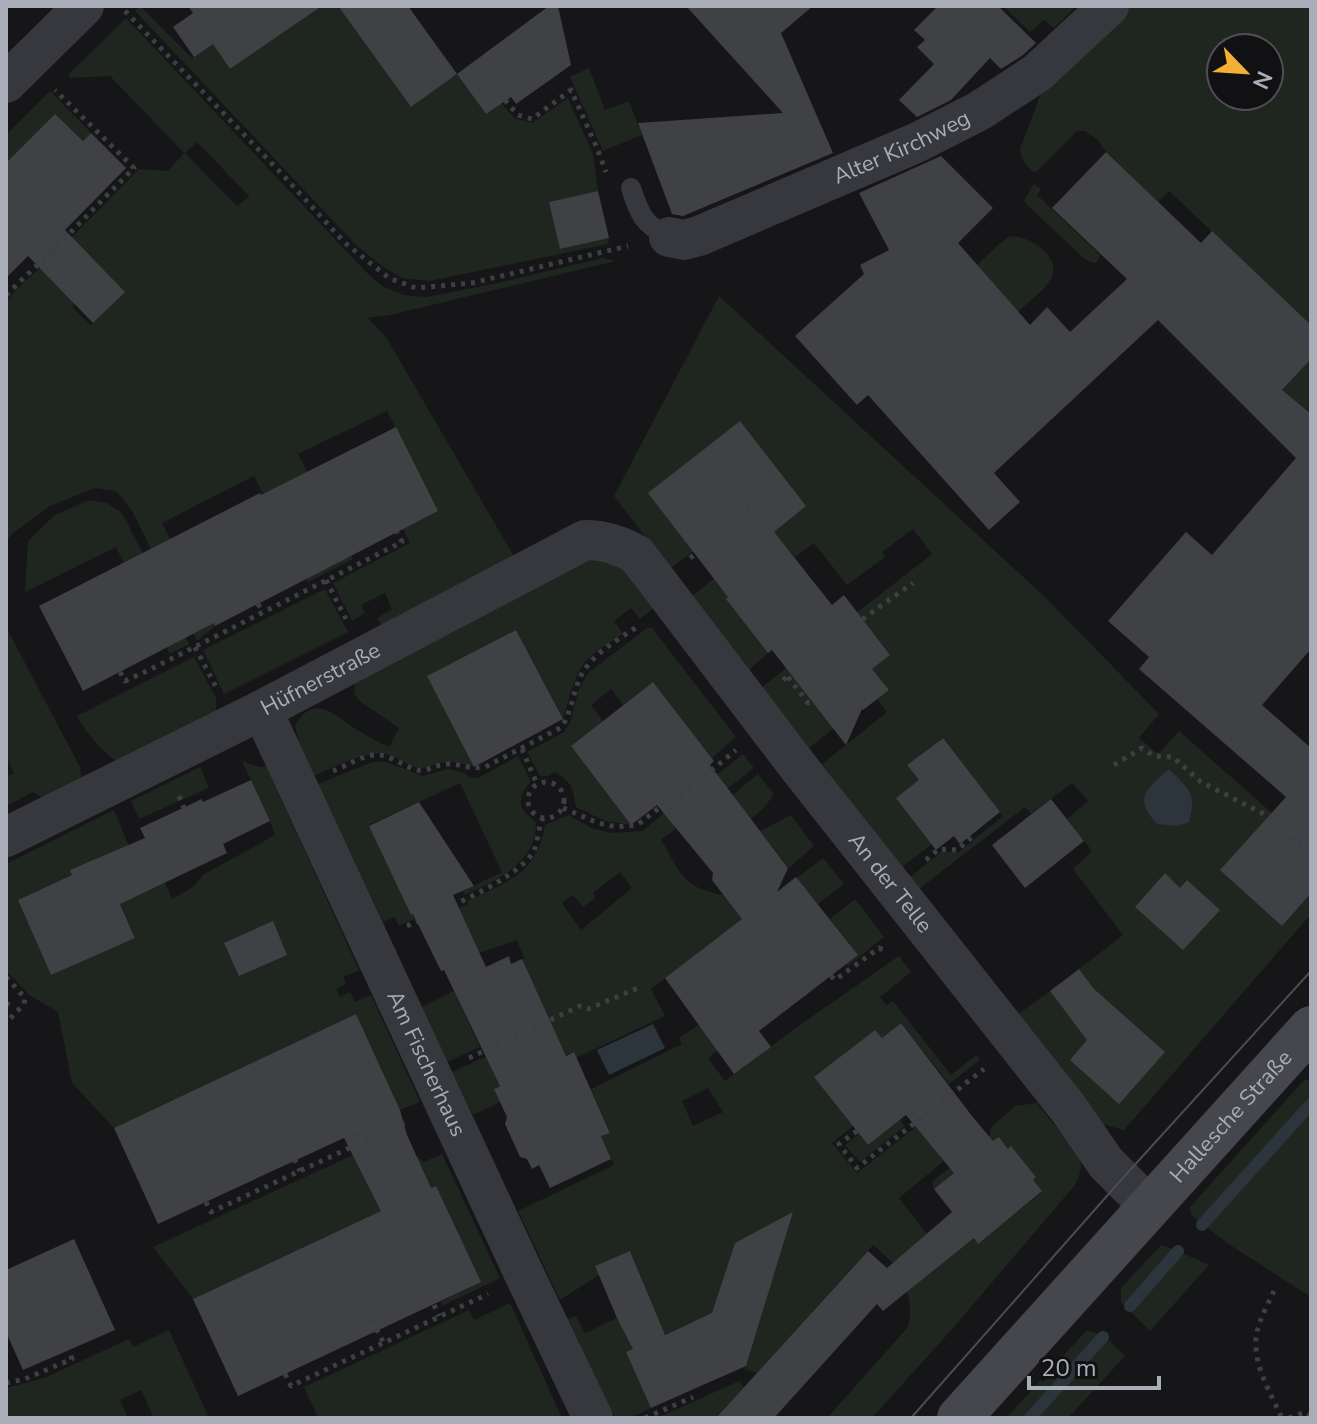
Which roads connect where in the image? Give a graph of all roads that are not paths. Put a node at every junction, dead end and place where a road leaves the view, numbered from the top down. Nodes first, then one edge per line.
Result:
1 (84, 6) edge
2 (1109, 6) edge
3 (6, 83) edge
4 (631, 188) dead end
5 (669, 237) joint
6 (655, 580) joint
7 (262, 710) junction
8 (6, 837) edge
9 (1311, 1028) edge
10 (1150, 1207) junction
11 (593, 1418) edge
12 (959, 1418) edge

1 - 3 street
2 - 5 street, Alter Kirchweg
4 - 5 lane
6 - 7 street, Hüfnerstraße
6 - 10 street, An der Telle
7 - 8 street, Hüfnerstraße
7 - 11 street, Am Fischerhaus
9 - 10 street, Hallesche Straße
10 - 12 street, Hallesche Straße

